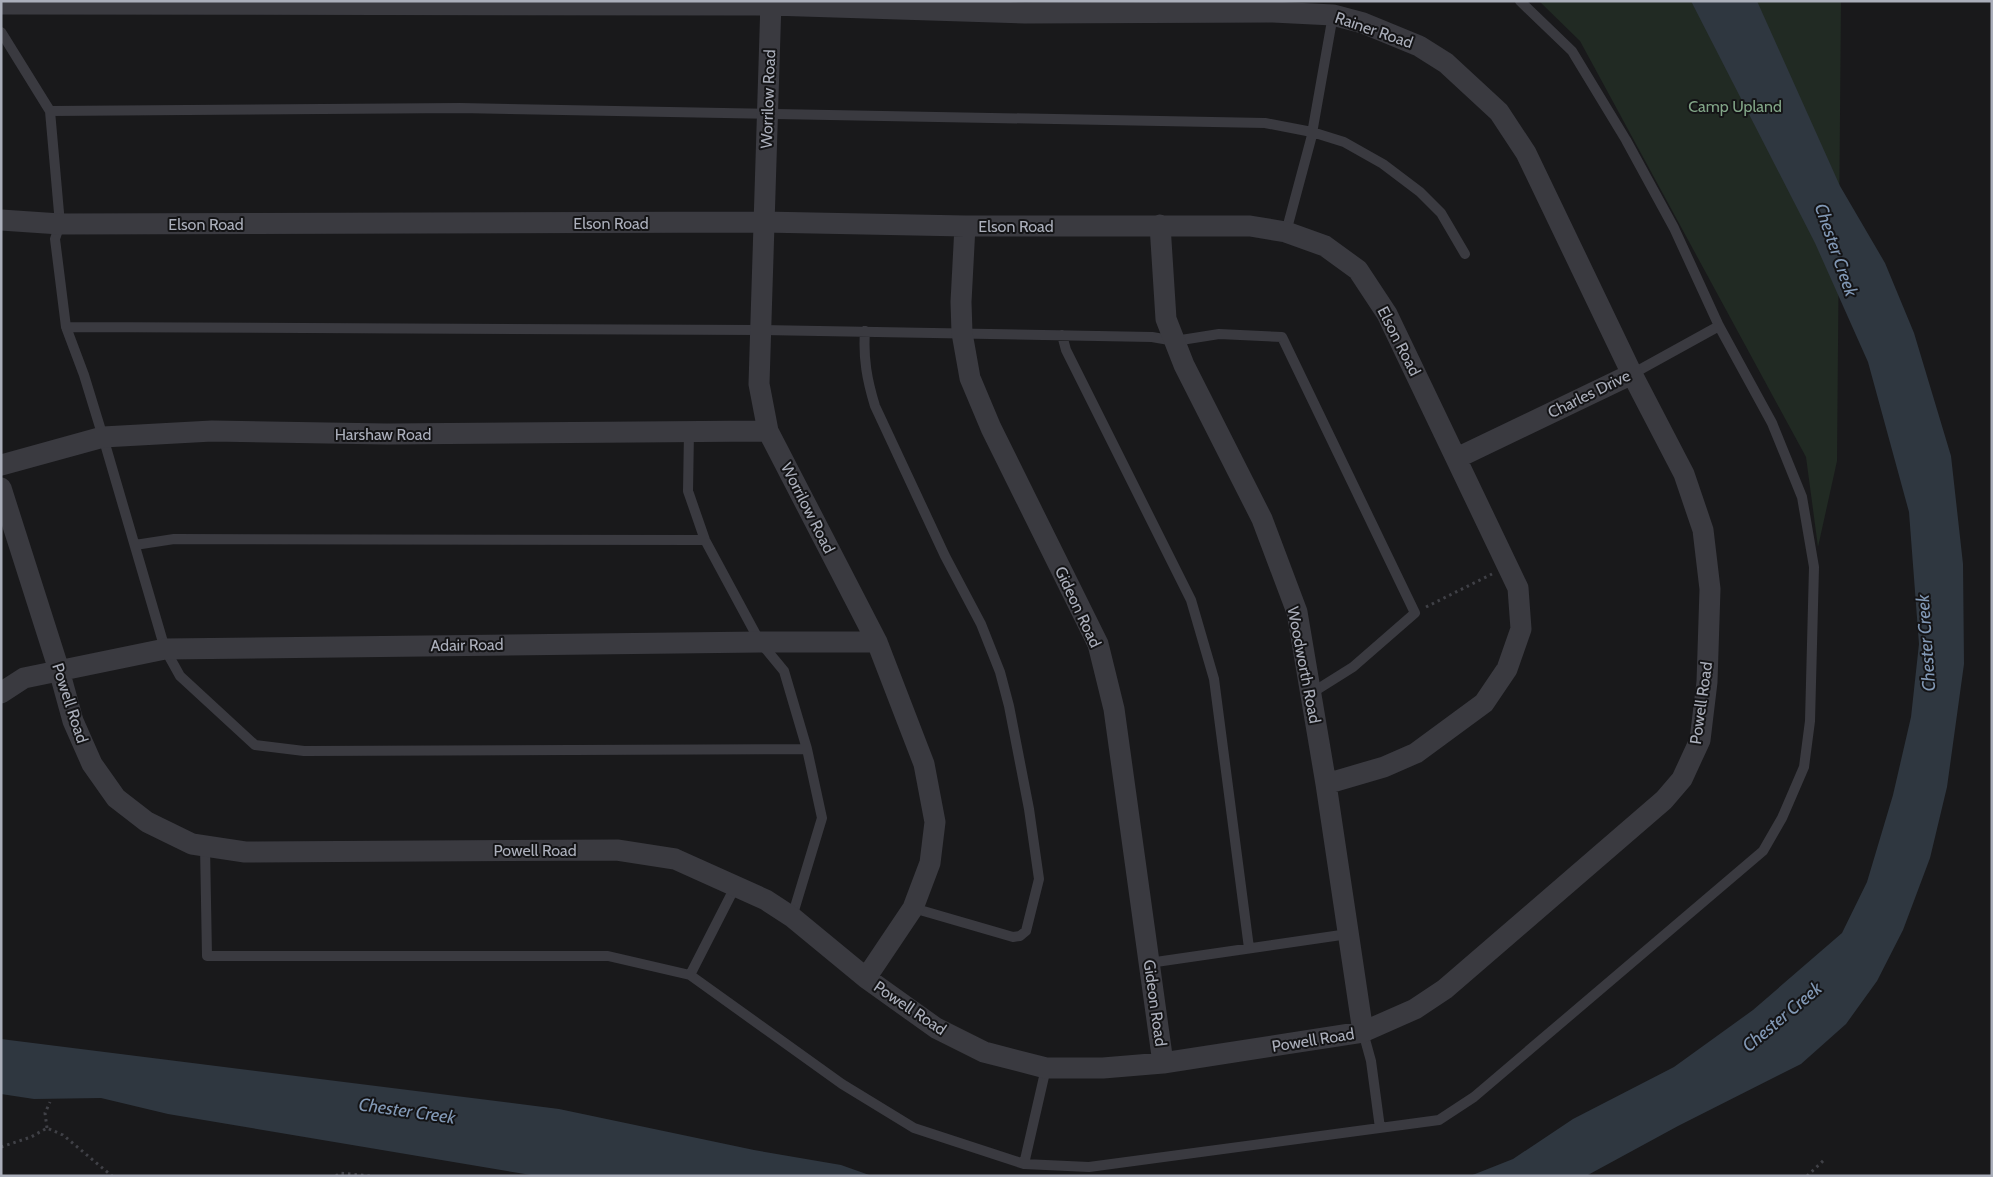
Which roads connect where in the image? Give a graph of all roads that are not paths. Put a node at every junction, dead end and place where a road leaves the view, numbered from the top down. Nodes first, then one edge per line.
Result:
1 (1520, 1) edge
2 (771, 3) edge
3 (1, 4) edge
4 (1333, 15) junction
5 (1, 32) edge
6 (50, 111) junction
7 (767, 112) junction
8 (1312, 132) junction
9 (1, 220) edge
10 (763, 222) junction
11 (60, 224) junction
12 (1160, 224) junction
13 (965, 226) junction
14 (1286, 232) junction
15 (1465, 254) dead end
16 (1719, 326) junction
17 (66, 327) junction
18 (760, 330) junction
19 (865, 332) junction
20 (962, 333) junction
21 (1062, 335) junction
22 (1175, 342) junction
23 (1632, 374) junction
24 (768, 431) junction
25 (689, 432) junction
26 (103, 437) junction
27 (1457, 458) junction
28 (1, 465) edge
29 (1, 488) edge
30 (705, 540) junction
31 (135, 545) junction
32 (760, 642) junction
33 (877, 642) junction
34 (165, 649) junction
35 (59, 670) junction
36 (1, 692) edge
37 (1310, 694) junction
38 (807, 749) junction
39 (1326, 784) junction
40 (205, 846) junction
41 (734, 887) junction
42 (913, 908) junction
43 (792, 917) junction
44 (1348, 934) junction
45 (1249, 948) junction
46 (1149, 963) junction
47 (690, 975) junction
48 (866, 978) junction
49 (1363, 1032) junction
50 (1163, 1064) junction
51 (1046, 1068) junction
52 (1380, 1128) junction
53 (1024, 1164) junction

1 - 16 lane
2 - 3 street, Rainer Road
2 - 4 street, Rainer Road
2 - 7 street, Worrilow Road
4 - 8 lane
4 - 23 street, Rainer Road
5 - 6 lane
6 - 7 lane
6 - 11 lane
7 - 8 lane
7 - 10 street, Worrilow Road
8 - 14 lane
8 - 15 lane
9 - 11 street, Elson Road
10 - 11 street, Elson Road
10 - 13 street, Elson Road
10 - 18 street, Worrilow Road
11 - 17 lane
12 - 13 street, Elson Road
12 - 14 street, Elson Road
12 - 22 street, Woodworth Road
13 - 20 street, Gideon Road
14 - 27 street, Elson Road
16 - 23 lane, Charles Drive
16 - 52 lane
17 - 18 lane
17 - 26 lane
18 - 19 lane
18 - 24 street, Worrilow Road
19 - 20 lane
19 - 42 lane
20 - 21 lane
20 - 46 street, Gideon Road
21 - 22 lane
21 - 45 lane
22 - 37 street, Woodworth Road
22 - 37 lane
23 - 27 street, Charles Drive
23 - 49 street, Powell Road
24 - 25 street, Harshaw Road
24 - 33 street, Worrilow Road
25 - 26 street, Harshaw Road
25 - 30 lane
26 - 28 street, Harshaw Road
26 - 31 lane
27 - 39 street, Elson Road
29 - 35 street, Powell Road
30 - 31 lane
30 - 32 lane
31 - 34 lane
32 - 33 street, Adair Road
32 - 34 street, Adair Road
32 - 38 lane
33 - 42 street, Worrilow Road
34 - 35 street, Adair Road
34 - 38 lane
35 - 36 street, Adair Road
35 - 40 street, Powell Road
37 - 39 street, Woodworth Road
38 - 43 lane
39 - 44 street, Woodworth Road
40 - 41 street, Powell Road
40 - 47 lane
41 - 43 street, Powell Road
41 - 47 lane
42 - 48 street, Worrilow Road
43 - 48 street, Powell Road
44 - 45 lane
44 - 49 street, Woodworth Road
45 - 46 lane
46 - 50 street, Gideon Road
47 - 53 lane
48 - 51 street, Powell Road
49 - 50 street, Powell Road
49 - 52 lane, Woodworth Road
50 - 51 street, Powell Road
51 - 53 lane
52 - 53 lane

